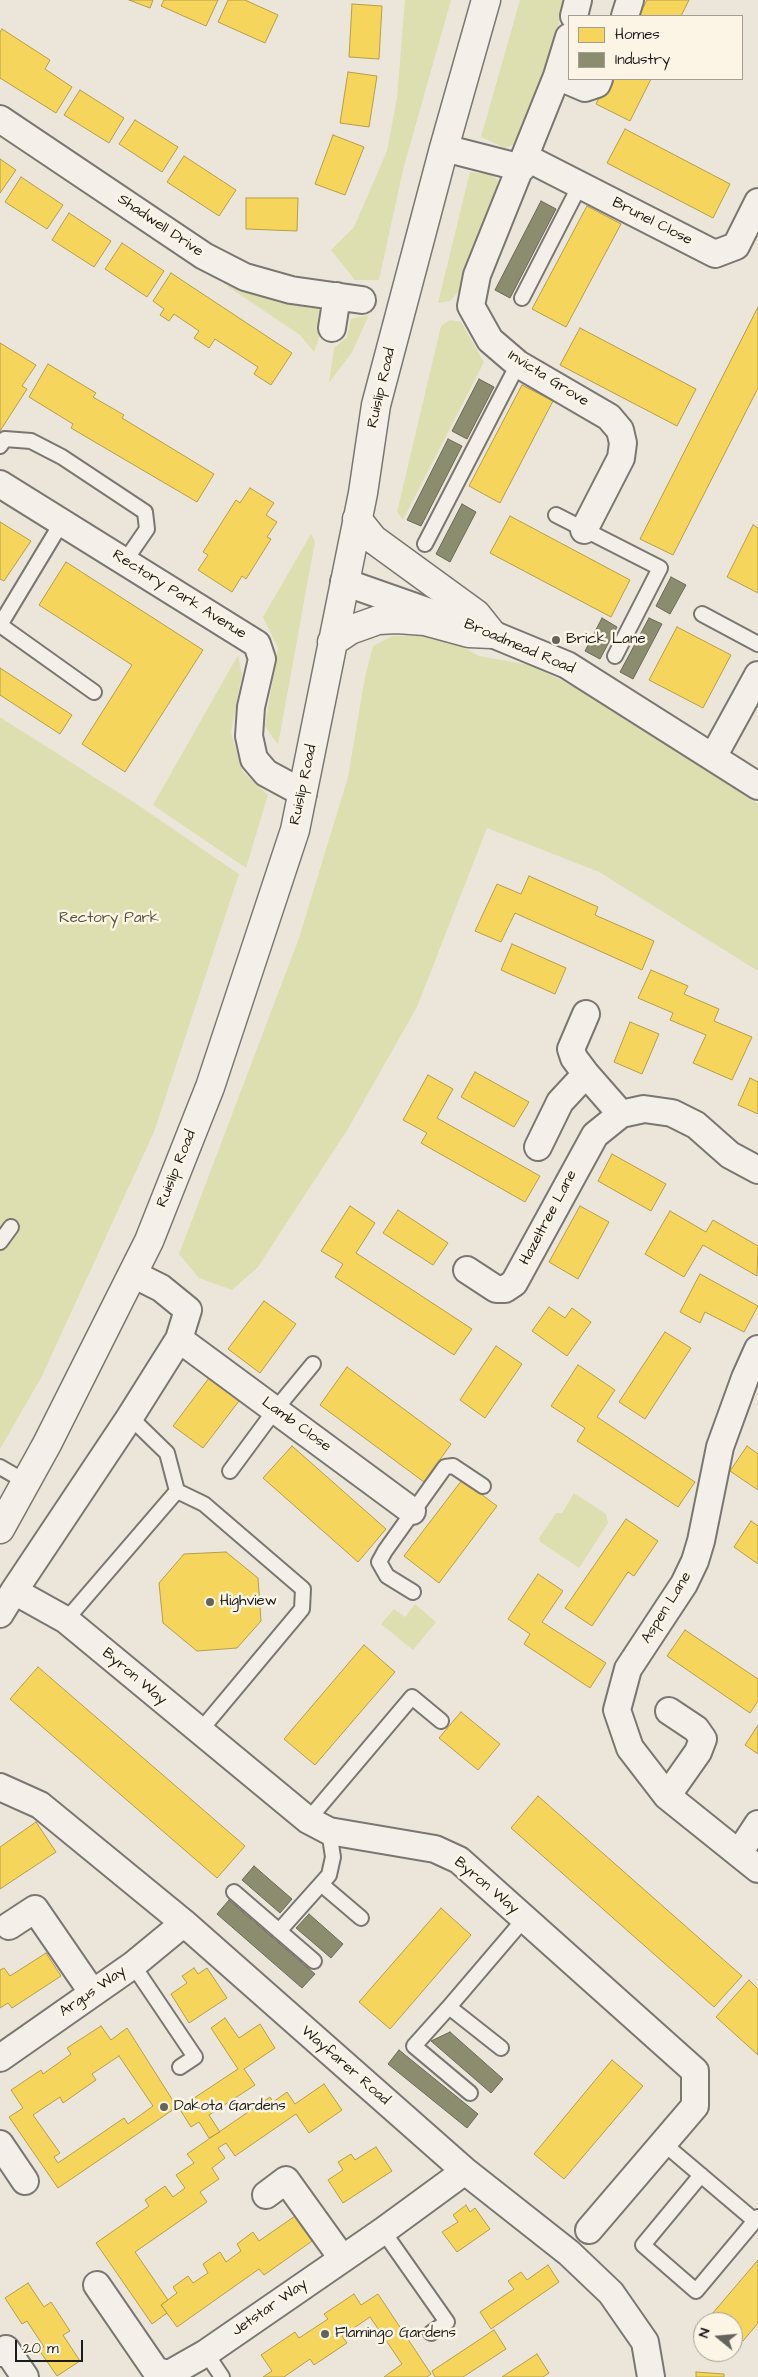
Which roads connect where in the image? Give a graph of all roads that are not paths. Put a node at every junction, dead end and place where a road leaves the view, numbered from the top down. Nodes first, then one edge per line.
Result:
1 (486, 0) edge
2 (578, 0) edge
3 (630, 0) edge
4 (574, 15) edge
5 (625, 15) edge
6 (568, 40) edge
7 (557, 76) junction
8 (599, 80) edge
9 (0, 119) edge
10 (444, 148) junction
11 (524, 163) junction
12 (580, 185) junction
13 (758, 202) edge
14 (337, 296) junction
15 (522, 298) dead end
16 (362, 300) dead end
17 (332, 328) dead end
18 (518, 364) junction
19 (0, 446) edge
20 (0, 484) edge
21 (556, 515) dead end
22 (357, 519) junction
23 (62, 522) junction
24 (584, 530) junction
25 (425, 544) dead end
26 (125, 561) junction
27 (344, 582) junction
28 (702, 614) dead end
29 (492, 634) junction
30 (332, 642) junction
31 (758, 644) edge
32 (615, 656) dead end
33 (758, 675) edge
34 (94, 692) dead end
35 (713, 757) junction
36 (758, 786) edge
37 (303, 793) junction
38 (586, 1014) dead end
39 (586, 1074) junction
40 (622, 1114) junction
41 (538, 1147) dead end
42 (758, 1170) edge
43 (11, 1226) dead end
44 (0, 1242) edge
45 (467, 1270) dead end
46 (133, 1274) junction
47 (179, 1339) junction
48 (758, 1349) edge
49 (313, 1364) dead end
50 (751, 1381) edge
51 (275, 1410) junction
52 (130, 1417) junction
53 (0, 1467) edge
54 (230, 1471) dead end
55 (26, 1482) junction
56 (483, 1486) dead end
57 (177, 1491) junction
58 (412, 1511) junction
59 (0, 1529) edge
60 (14, 1591) junction
61 (413, 1592) dead end
62 (0, 1614) edge
63 (66, 1620) junction
64 (670, 1712) dead end
65 (442, 1721) dead end
66 (200, 1731) junction
67 (0, 1787) edge
68 (667, 1796) junction
69 (758, 1824) edge
70 (319, 1825) junction
71 (748, 1861) edge
72 (321, 1884) junction
73 (234, 1892) dead end
74 (361, 1918) dead end
75 (525, 1918) junction
76 (184, 1923) junction
77 (9, 1926) dead end
78 (279, 1930) junction
79 (314, 1960) dead end
80 (133, 1966) junction
81 (92, 1992) junction
82 (449, 2007) junction
83 (502, 2048) dead end
84 (0, 2058) edge
85 (180, 2067) dead end
86 (470, 2092) dead end
87 (663, 2143) junction
88 (0, 2144) edge
89 (465, 2170) junction
90 (701, 2175) junction
91 (25, 2181) dead end
92 (266, 2195) dead end
93 (756, 2219) edge
94 (589, 2230) dead end
95 (383, 2231) junction
96 (342, 2258) junction
97 (97, 2285) dead end
98 (431, 2333) dead end
99 (0, 2353) edge
100 (206, 2353) junction
101 (25, 2377) edge
102 (222, 2377) edge
103 (651, 2377) edge

1 - 10 main road, Ruislip Road
2 - 4 street
3 - 5 street
6 - 7 street, Invicta Grove
7 - 8 street
7 - 11 street, Invicta Grove
9 - 14 street, Shadwell Drive
10 - 11 street
10 - 22 main road, Ruislip Road
11 - 12 street, Brunel Close
11 - 18 street, Invicta Grove
12 - 13 street, Brunel Close
12 - 15 lane
14 - 16 street, Shadwell Drive
14 - 17 street
18 - 24 street, Invicta Grove
18 - 25 lane
19 - 26 lane
20 - 23 street, Rectory Park Avenue
21 - 24 lane
22 - 27 main road, Ruislip Road
22 - 29 main road
23 - 26 street, Rectory Park Avenue
23 - 34 lane
24 - 32 lane
26 - 37 street, Rectory Park Avenue
27 - 29 street, Broadmead Road
27 - 30 main road, Ruislip Road
28 - 31 lane
29 - 30 main road
29 - 35 street, Broadmead Road
30 - 37 main road, Ruislip Road
33 - 35 street
35 - 36 street, Broadmead Road
37 - 46 main road, Ruislip Road
38 - 39 street
39 - 40 street
39 - 41 street
40 - 42 street, Hazeltree Lane
40 - 45 street, Hazeltree Lane
43 - 44 lane
46 - 47 street
46 - 55 main road, Ruislip Road
47 - 51 street, Lamb Close
47 - 52 street
48 - 50 street, Aspen Lane
49 - 51 lane
50 - 68 street, Aspen Lane
51 - 54 lane
51 - 58 street, Lamb Close
52 - 57 lane
52 - 60 street
53 - 55 lane
55 - 59 main road, Ruislip Road
56 - 58 lane
57 - 63 lane
57 - 66 lane
58 - 61 lane
60 - 62 street
60 - 63 street, Byron Way
63 - 66 street, Byron Way
64 - 68 street
65 - 70 lane
66 - 70 street, Byron Way
67 - 76 street, Wayfarer Road
68 - 71 street, Aspen Lane
69 - 71 street, Aspen Lane
70 - 72 lane
70 - 75 street, Byron Way
72 - 74 lane
72 - 78 lane
73 - 78 lane
75 - 82 lane
75 - 87 street, Byron Way
76 - 80 street, Argus Way
76 - 89 street, Wayfarer Road
77 - 81 street
78 - 79 lane
80 - 81 street, Argus Way
80 - 85 lane
81 - 84 street, Argus Way
82 - 83 lane
82 - 86 lane
87 - 90 lane
87 - 94 street, Byron Way
88 - 91 street
89 - 95 street, Jetstar Way
89 - 103 street, Wayfarer Road
90 - 93 lane
90 - 93 lane
92 - 96 street
95 - 96 street, Jetstar Way
95 - 98 lane
96 - 100 street, Jetstar Way
97 - 100 street, Jetstar Way
99 - 101 street
100 - 102 lane

